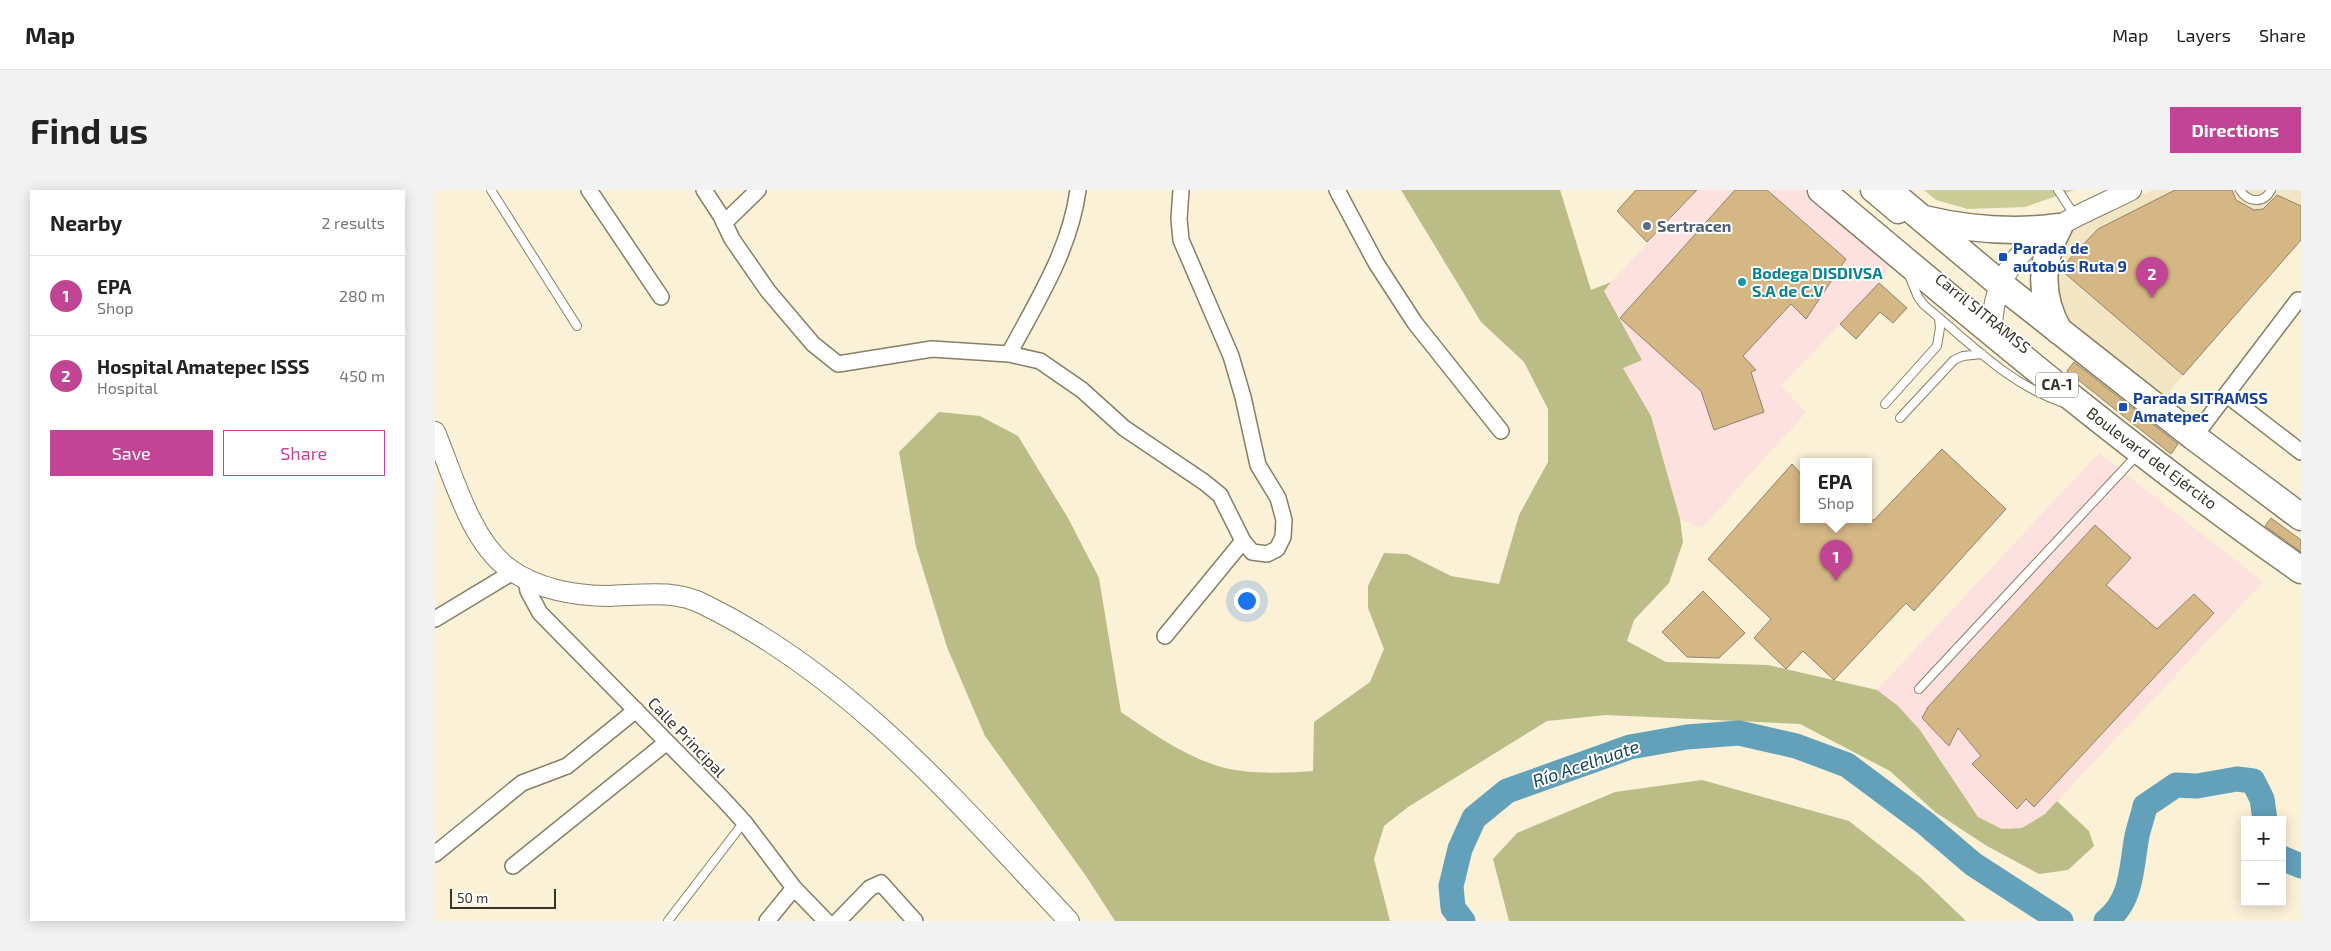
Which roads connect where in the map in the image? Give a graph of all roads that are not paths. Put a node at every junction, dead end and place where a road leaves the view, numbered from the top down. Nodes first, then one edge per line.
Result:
1 (491, 190) edge
2 (589, 190) edge
3 (705, 190) edge
4 (1078, 190) edge
5 (1181, 190) edge
6 (1337, 190) edge
7 (1821, 190) edge
8 (1834, 190) edge
9 (1872, 190) edge
10 (2059, 190) edge
11 (2131, 190) edge
12 (2241, 190) edge
13 (2271, 190) edge
14 (755, 191) edge
15 (1896, 193) edge
16 (1922, 218) junction
17 (2068, 222) junction
18 (724, 223) junction
19 (1901, 257) junction
20 (1998, 289) junction
21 (661, 297) dead end
22 (2298, 300) dead end
23 (1939, 318) junction
24 (577, 326) dead end
25 (2059, 332) junction
26 (1989, 337) junction
27 (1009, 354) junction
28 (2227, 395) junction
29 (1885, 404) dead end
30 (1900, 418) dead end
31 (1501, 431) dead end
32 (435, 432) edge
33 (2194, 437) junction
34 (2141, 450) junction
35 (2301, 452) edge
36 (2301, 517) edge
37 (2301, 531) edge
38 (1243, 541) junction
39 (2301, 561) edge
40 (2301, 570) edge
41 (520, 575) junction
42 (435, 619) edge
43 (1165, 636) dead end
44 (1919, 689) dead end
45 (636, 710) junction
46 (667, 742) junction
47 (744, 822) junction
48 (435, 854) edge
49 (513, 866) dead end
50 (795, 888) junction
51 (668, 921) edge
52 (767, 921) edge
53 (826, 921) edge
54 (837, 921) edge
55 (915, 921) edge
56 (1069, 921) edge

1 - 24 lane
2 - 21 street
3 - 18 street
4 - 27 street
5 - 38 street
6 - 31 street
7 - 19 highway, Boulevard del Ejército / CA-1
8 - 26 main road, Carril SITRAMSS
9 - 20 main road, Carril SITRAMSS
10 - 17 lane
11 - 17 main road
12 - 13 lane
14 - 18 street
15 - 16 highway, CA-1
16 - 17 highway
16 - 20 highway, CA-1
17 - 20 main road
17 - 25 highway
18 - 27 street
19 - 23 lane
19 - 26 highway, Boulevard del Ejército / CA-1
20 - 25 highway, CA-1
20 - 26 main road
20 - 37 main road, Carril SITRAMSS
22 - 28 street
23 - 26 lane
23 - 29 lane
25 - 33 highway, CA-1
26 - 30 lane
26 - 34 highway, Boulevard del Ejército / CA-1
26 - 39 main road, Carril SITRAMSS
27 - 38 street
28 - 33 street
28 - 35 street
32 - 41 main road
33 - 36 highway, CA-1
34 - 40 highway, Boulevard del Ejército / CA-1
34 - 44 lane
38 - 43 street
41 - 42 street
41 - 45 street, Calle Principal
41 - 56 main road
45 - 46 street, Calle Principal
45 - 48 street
46 - 47 street, Calle Principal
46 - 49 street
47 - 50 street, Calle Principal
47 - 51 lane
50 - 52 street
50 - 53 street, Calle Principal
54 - 55 street

